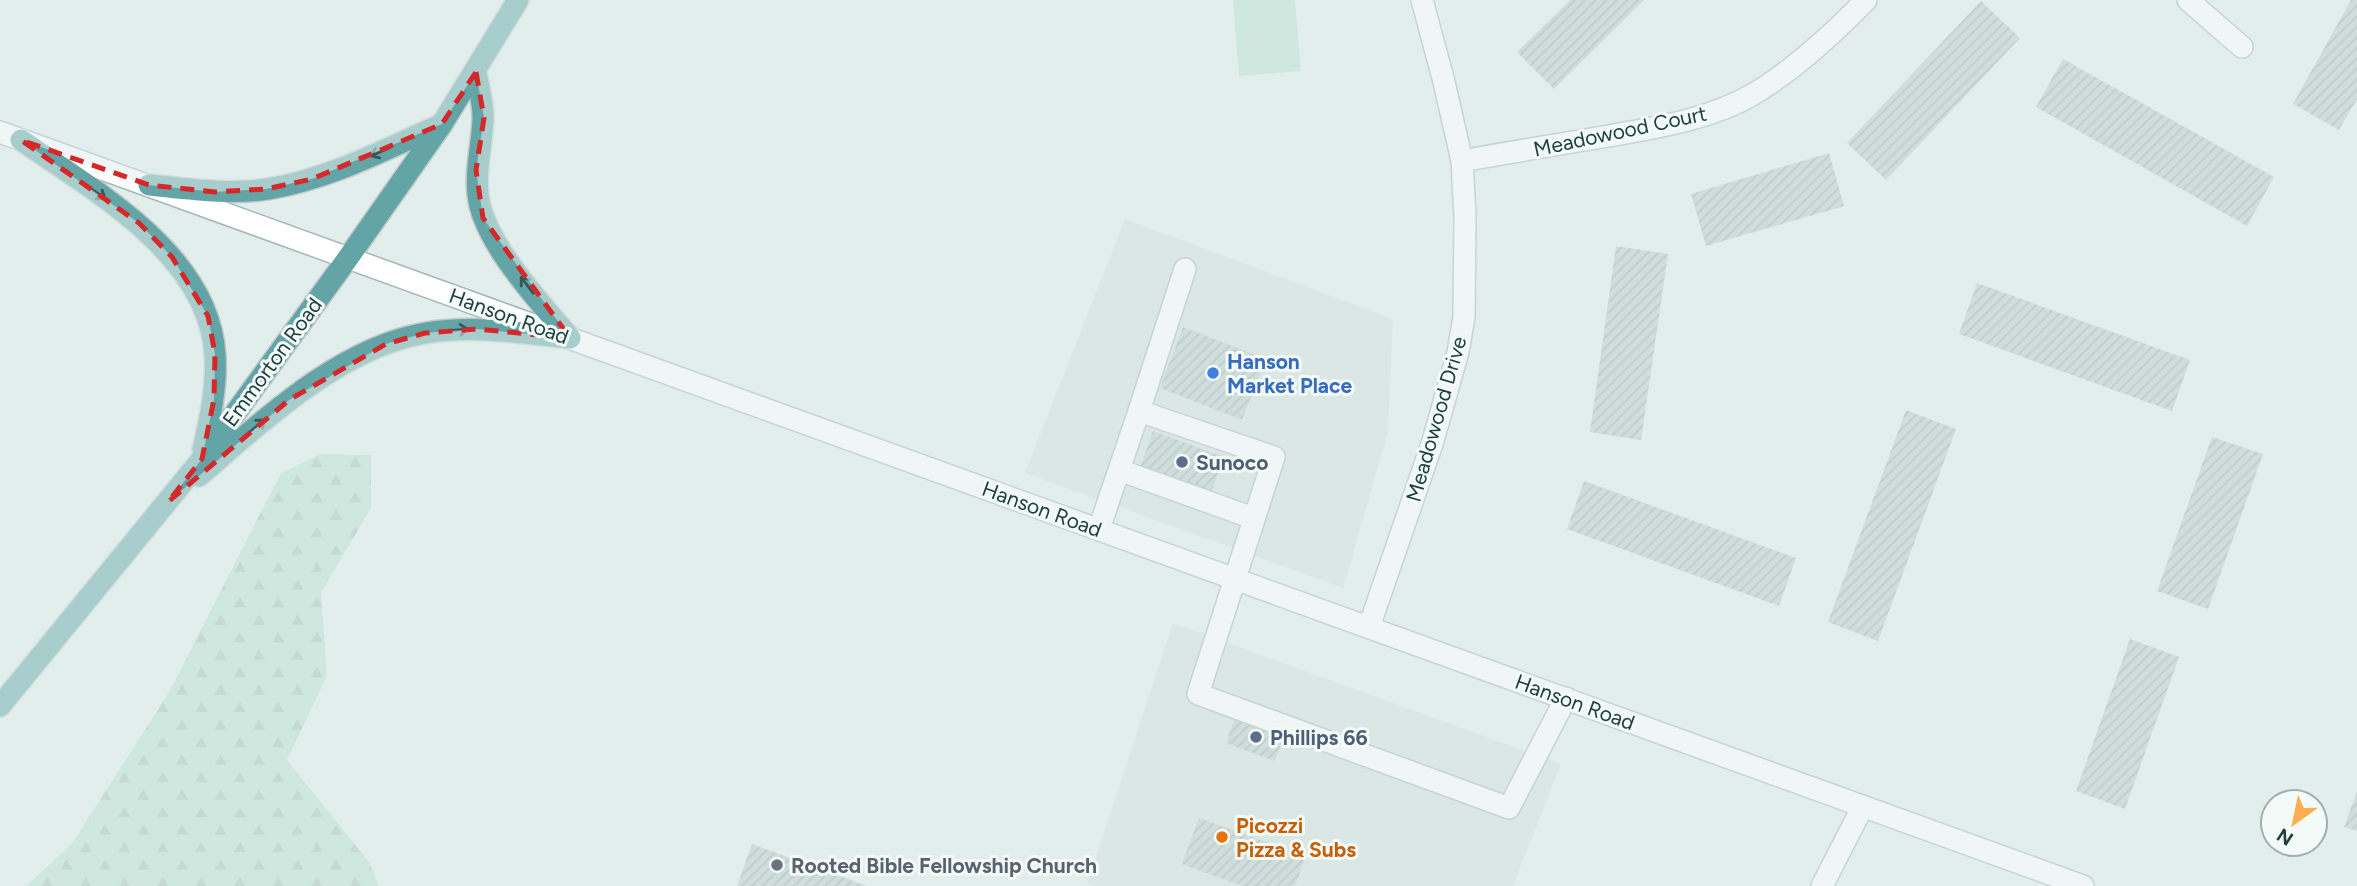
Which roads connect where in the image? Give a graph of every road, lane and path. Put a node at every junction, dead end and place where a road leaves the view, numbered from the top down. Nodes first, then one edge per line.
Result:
1 (518, 0) edge
2 (1422, 0) edge
3 (1866, 0) edge
4 (2188, 0) edge
5 (2242, 47) dead end
6 (476, 72) junction
7 (442, 124) junction
8 (0, 132) edge
9 (21, 140) junction
10 (1462, 161) junction
11 (149, 186) junction
12 (348, 258) junction
13 (1185, 269) dead end
14 (570, 338) junction
15 (1139, 411) junction
16 (202, 458) junction
17 (1119, 470) junction
18 (168, 502) junction
19 (1253, 517) junction
20 (1098, 530) junction
21 (1233, 578) junction
22 (1369, 627) junction
23 (1566, 698) junction
24 (0, 706) edge
25 (1863, 806) junction
26 (1822, 886) edge
27 (2083, 886) edge

1 - 6 main road, Emmorton Road
2 - 10 street, Meadowood Drive
3 - 10 street, Meadowood Court
4 - 5 street
6 - 7 main road, Emmorton Road
14 -> 6 main road
7 -> 11 main road
7 - 12 main road, Emmorton Road
8 - 9 street, Hanson Road
9 - 11 street, Hanson Road
9 -> 16 main road
10 - 22 street, Meadowood Drive
11 - 12 street, Hanson Road
12 - 14 street, Hanson Road
12 - 16 main road, Emmorton Road
13 - 15 street
18 -> 14 main road
14 - 20 street, Hanson Road
15 - 17 street
15 - 19 street
16 - 18 main road, Emmorton Road
17 - 19 street
17 - 20 street
18 - 24 main road, Emmorton Road
19 - 21 street
20 - 21 street, Hanson Road
21 - 22 street, Hanson Road
21 - 23 street
22 - 23 street, Hanson Road
23 - 25 street, Hanson Road
25 - 26 street
25 - 27 street, Hanson Road

